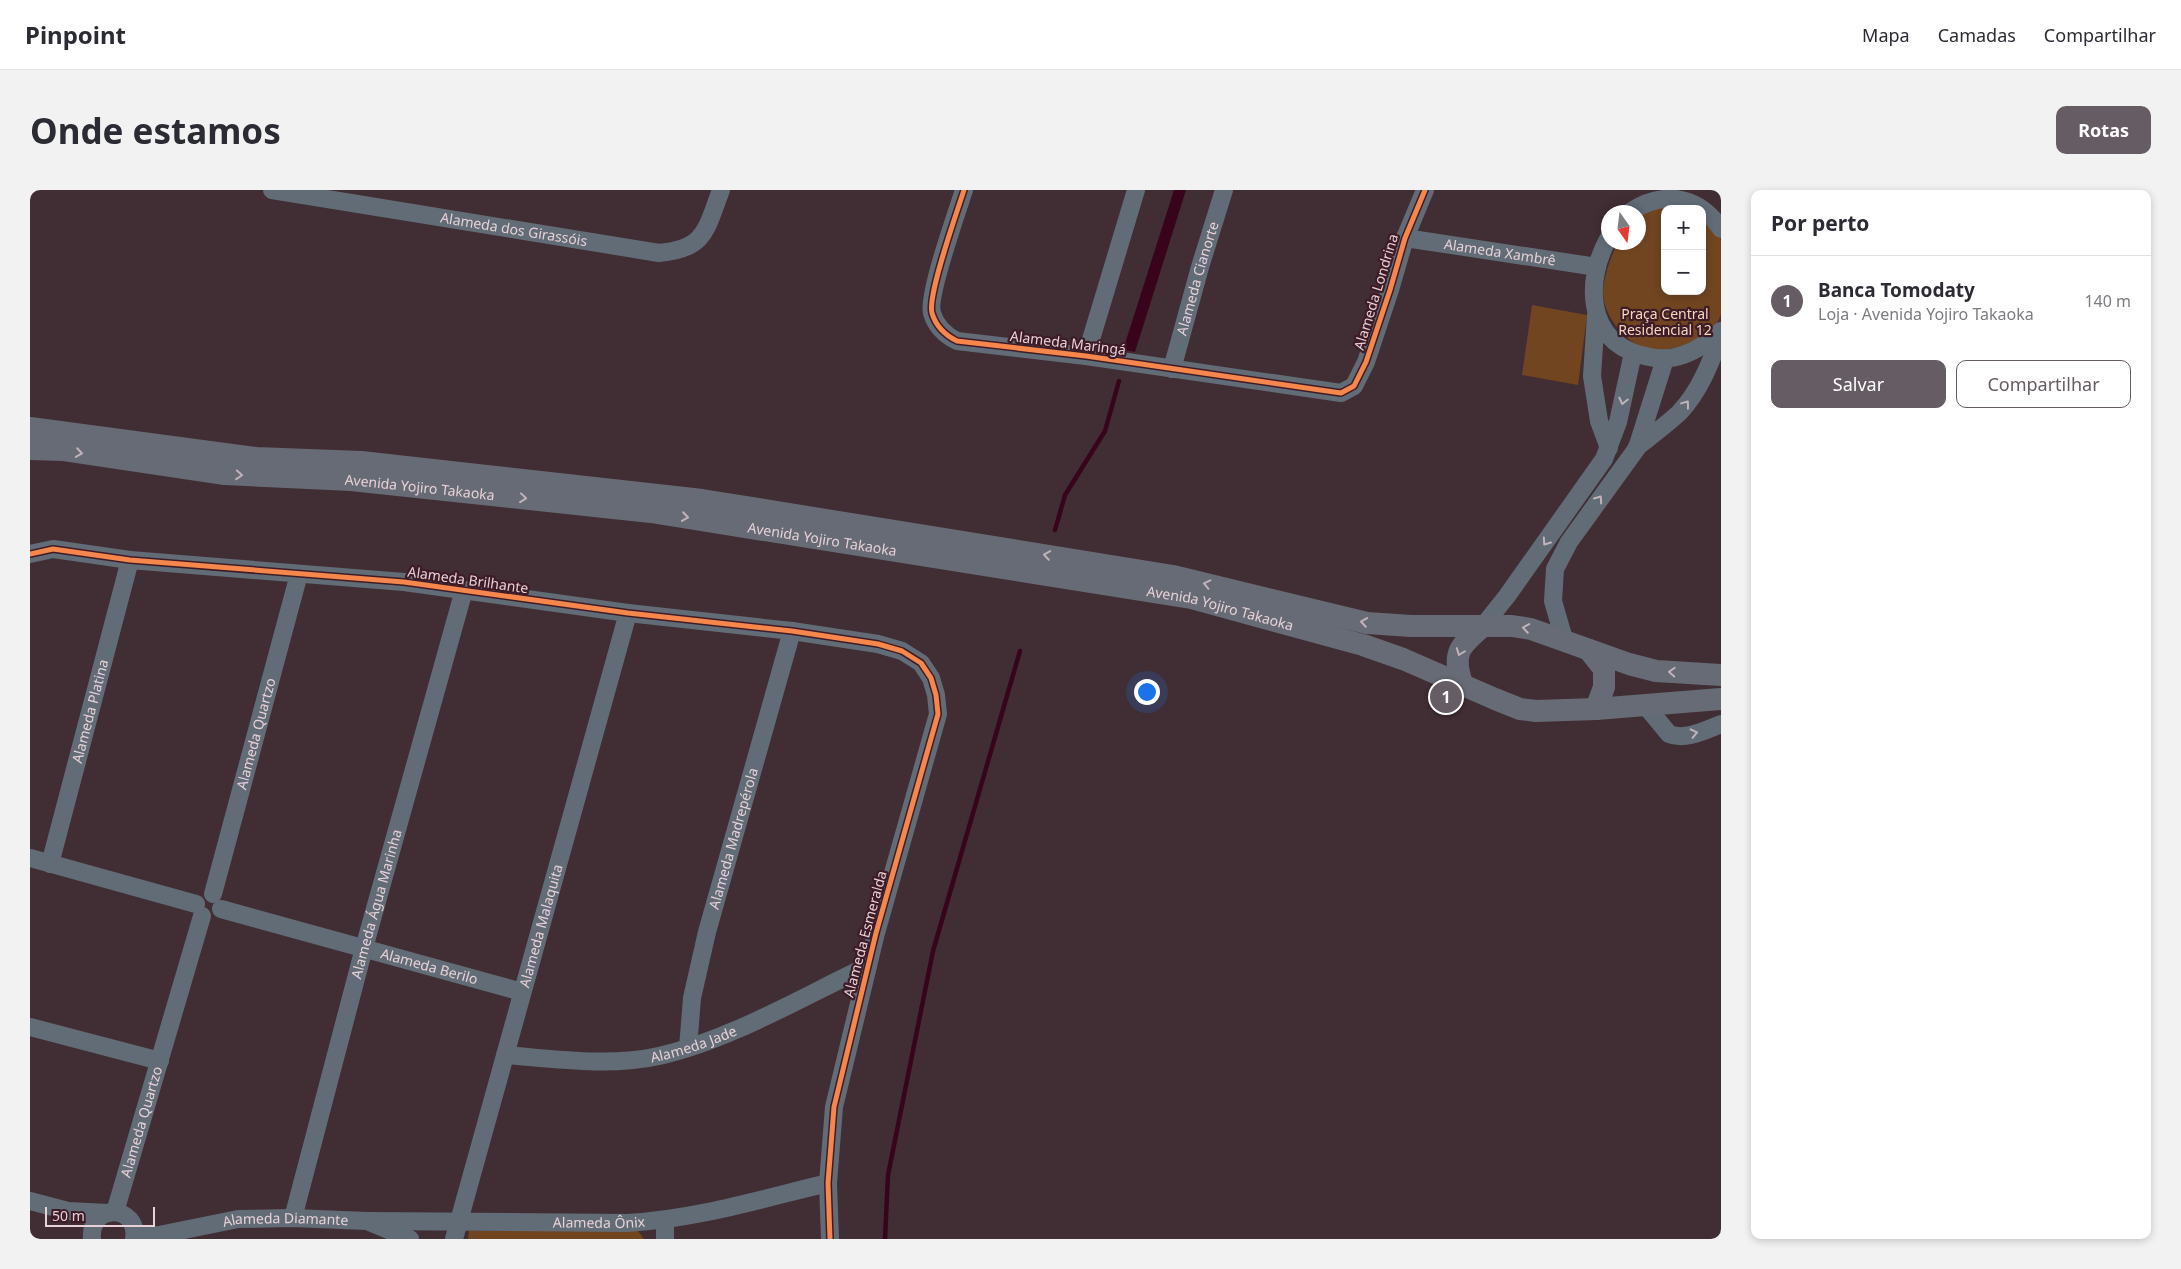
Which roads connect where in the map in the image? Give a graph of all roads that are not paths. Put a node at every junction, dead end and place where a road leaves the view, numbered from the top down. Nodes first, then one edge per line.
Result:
1 (272, 190) edge
2 (721, 190) edge
3 (964, 190) edge
4 (1136, 190) edge
5 (1224, 190) edge
6 (1425, 190) edge
7 (1634, 190) edge
8 (332, 195) edge
9 (1626, 205) edge
10 (1638, 205) edge
11 (1721, 229) edge
12 (1405, 238) junction
13 (1604, 250) edge
14 (1597, 267) junction
15 (1596, 315) junction
16 (1721, 333) edge
17 (1632, 353) junction
18 (1086, 356) junction
19 (1665, 359) junction
20 (1172, 369) junction
21 (1341, 393) joint
22 (1618, 422) junction
23 (1644, 426) junction
24 (30, 428) edge
25 (1609, 448) junction
26 (1636, 448) junction
27 (30, 449) edge
28 (30, 554) edge
29 (130, 560) junction
30 (299, 574) junction
31 (464, 590) junction
32 (628, 612) junction
33 (1483, 626) junction
34 (792, 631) junction
35 (1564, 639) junction
36 (1589, 650) junction
37 (902, 651) joint
38 (1721, 675) edge
39 (1463, 686) junction
40 (1721, 699) edge
41 (1645, 705) junction
42 (1596, 710) junction
43 (1721, 724) edge
44 (30, 858) edge
45 (50, 864) junction
46 (217, 901) junction
47 (199, 910) junction
48 (364, 948) junction
49 (868, 966) junction
50 (522, 992) junction
51 (30, 1027) edge
52 (688, 1048) junction
53 (505, 1055) junction
54 (160, 1061) junction
55 (828, 1183) junction
56 (30, 1201) edge
57 (68, 1212) junction
58 (112, 1212) junction
59 (293, 1218) junction
60 (459, 1220) junction
61 (367, 1221) junction
62 (665, 1221) junction
63 (92, 1236) edge
64 (145, 1237) edge
65 (410, 1239) edge
66 (454, 1239) edge
67 (664, 1239) edge
68 (830, 1239) edge

1 - 8 street, Alameda dos Girassóis
2 - 8 street, Alameda dos Girassóis
3 - 18 street, Alameda Maringá
4 - 18 street
5 - 20 street, Alameda Cianorte
6 - 12 street, Alameda Londrina
7 - 9 street
10 - 11 street
12 - 14 street, Alameda Xambrê
12 - 21 street, Alameda Londrina
13 - 14 street
14 - 15 street
15 - 17 street
15 - 25 street
16 - 19 street
26 -> 16 street
17 - 19 street
17 -> 22 street
18 - 20 street, Alameda Maringá
19 - 23 street
20 - 21 street, Alameda Maringá
22 - 23 street
22 - 25 street
23 - 26 street
33 -> 24 main road, Avenida Yojiro Takaoka
25 -> 33 street
35 -> 26 street
27 -> 39 main road, Avenida Yojiro Takaoka
28 - 29 street, Alameda Brilhante
29 - 30 street, Alameda Brilhante
29 - 45 street, Alameda Platina
30 - 31 street, Alameda Brilhante
30 - 46 street, Alameda Quartzo
31 - 32 street, Alameda Brilhante
31 - 48 street, Alameda Água Marinha
32 - 34 street, Alameda Brilhante
32 - 50 street, Alameda Malaquita
35 -> 33 main road, Avenida Yojiro Takaoka
33 -> 39 main road
34 - 37 street, Alameda Brilhante
34 - 52 street, Alameda Madrepérola
35 - 36 main road, Avenida Yojiro Takaoka
38 -> 36 main road, Avenida Yojiro Takaoka
36 - 42 main road
37 - 49 street, Alameda Esmeralda
39 - 42 main road, Avenida Yojiro Takaoka
40 - 41 main road, Avenida Yojiro Takaoka
41 - 42 main road, Avenida Yojiro Takaoka
41 -> 43 street
44 - 45 street
45 - 47 street
46 - 47 street
46 - 48 street, Alameda Berilo
47 - 54 street, Alameda Quartzo
48 - 50 street, Alameda Berilo
48 - 59 street, Alameda Água Marinha
49 - 52 street, Alameda Jade
49 - 55 street, Alameda Esmeralda
50 - 53 street, Alameda Malaquita
51 - 54 street
52 - 53 street, Alameda Jade
53 - 60 street, Alameda Malaquita
54 - 58 street, Alameda Quartzo
55 - 62 street, Alameda Ônix
55 - 68 street, Alameda Esmeralda
56 - 57 street
57 - 58 street
57 - 63 street
58 - 63 street
58 - 64 street, Alameda Diamante
59 - 61 street, Alameda Diamante
59 - 64 street, Alameda Diamante
60 - 61 street, Alameda Ônix
60 - 62 street, Alameda Ônix
60 - 66 street, Alameda Malaquita
61 - 65 street, Alameda Diamante
62 - 67 street

